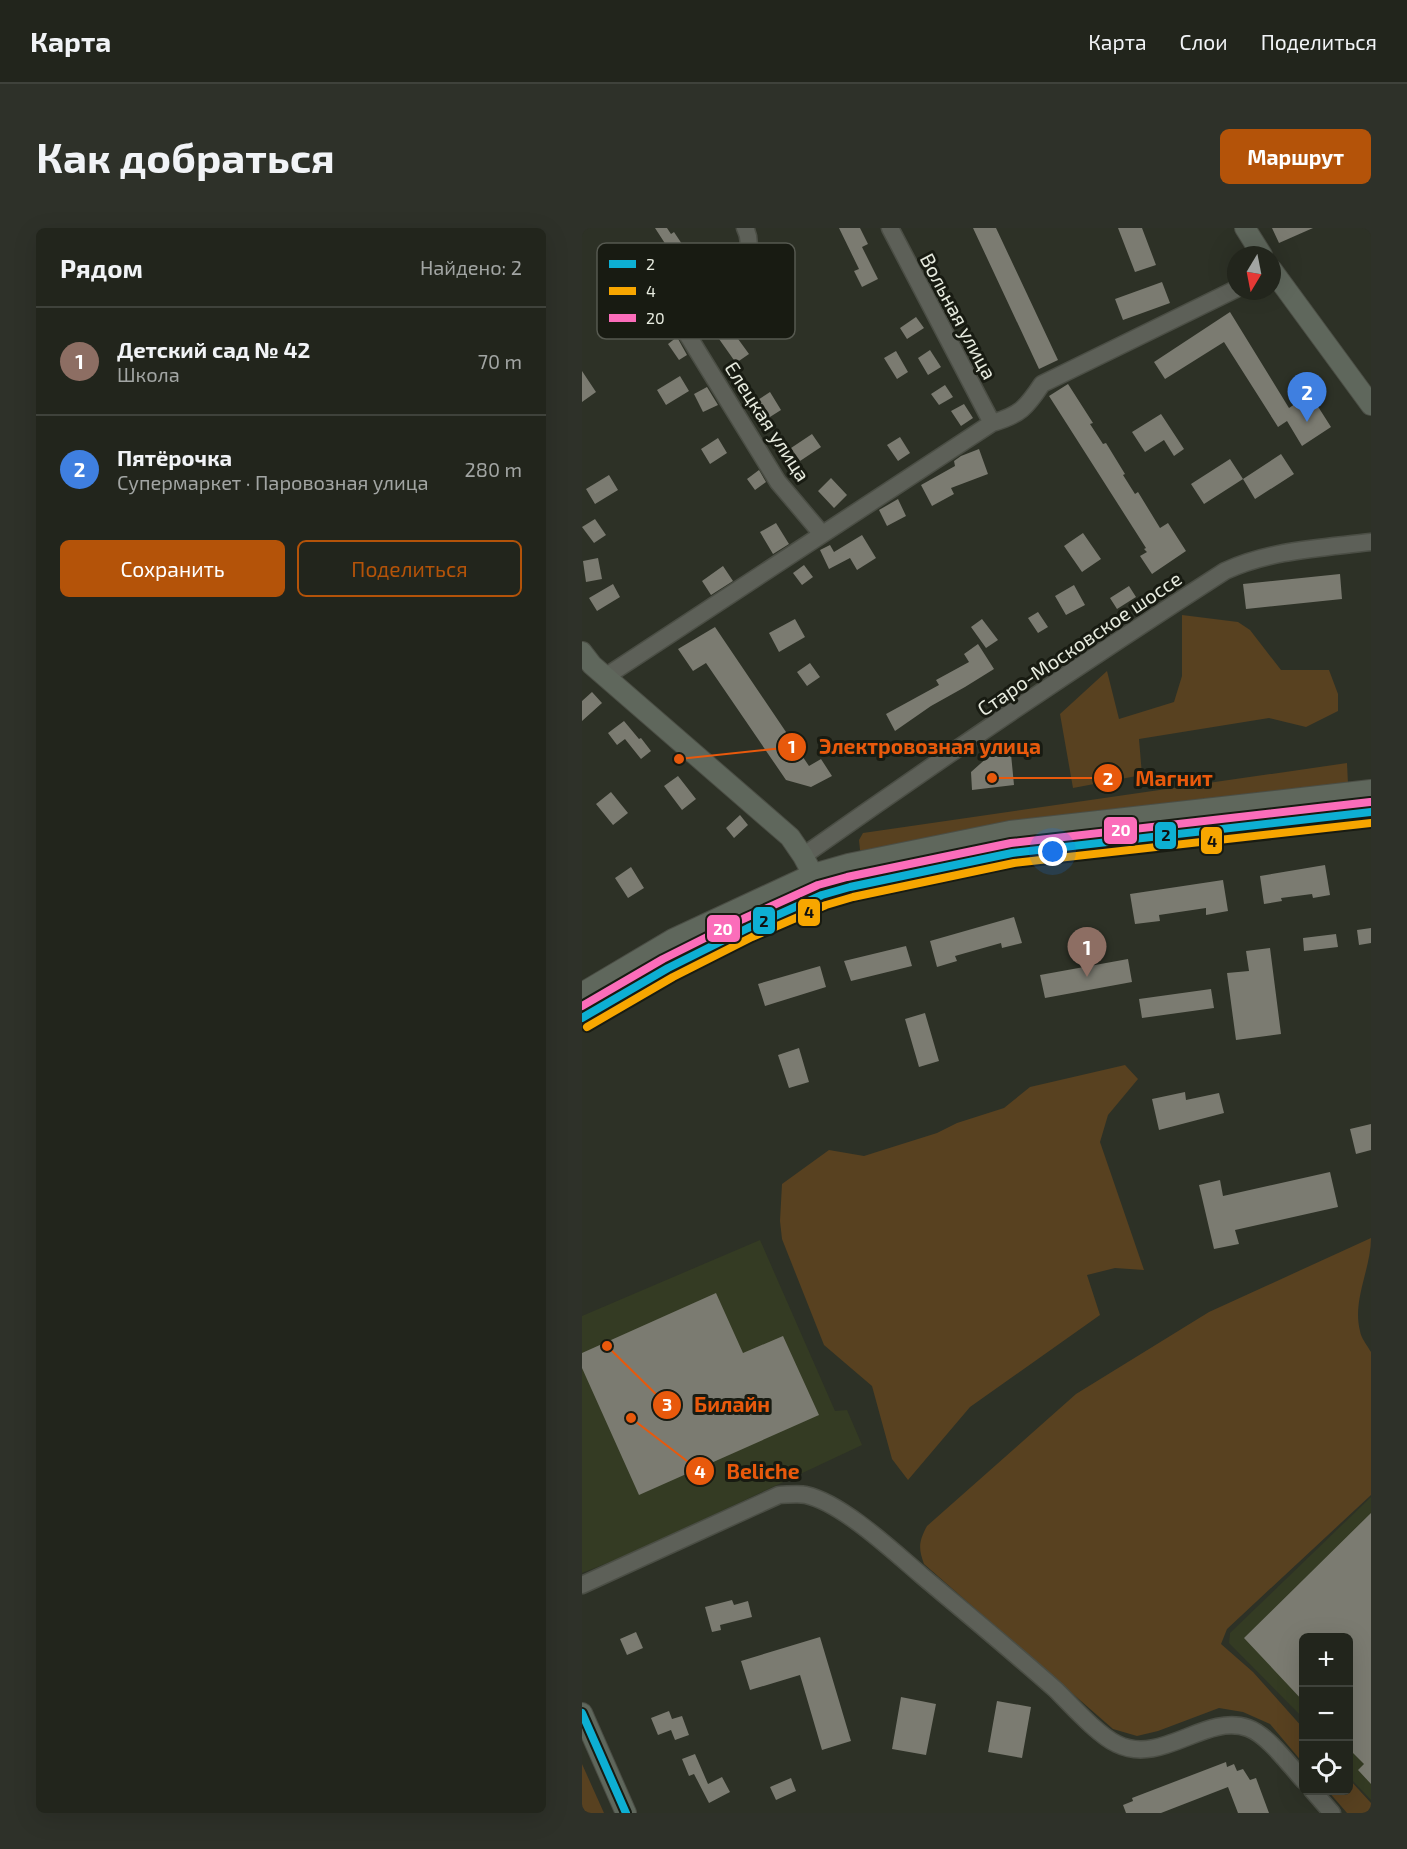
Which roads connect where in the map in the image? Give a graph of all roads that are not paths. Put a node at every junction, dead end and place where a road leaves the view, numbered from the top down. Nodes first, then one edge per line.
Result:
1 (745, 228) edge
2 (890, 228) edge
3 (1245, 228) edge
4 (749, 243) edge
5 (1256, 246) edge
6 (1281, 283) edge
7 (1227, 293) edge
8 (690, 339) edge
9 (1371, 405) edge
10 (992, 423) junction
11 (822, 534) junction
12 (1371, 542) edge
13 (582, 652) edge
14 (605, 677) junction
15 (1371, 790) edge
16 (1371, 812) edge
17 (803, 856) junction
18 (813, 874) junction
19 (822, 895) junction
20 (582, 993) edge
21 (582, 1018) edge
22 (582, 1585) edge
23 (582, 1713) edge
24 (1299, 1776) edge
25 (1316, 1795) edge
26 (626, 1813) edge
27 (1332, 1813) edge

1 - 4 street, Елецкая улица
2 - 10 street, Вольная улица
3 - 5 main road
6 - 9 main road
7 - 10 street
8 - 11 street, Елецкая улица
10 - 11 street
11 - 14 street
12 - 17 street, Старо-Московское шоссе
13 - 14 main road
14 - 17 main road
15 - 18 main road
16 - 19 main road
17 - 18 main road
18 - 19 main road
18 - 20 main road
19 - 21 main road
22 - 24 street
23 - 26 main road
25 - 27 street

